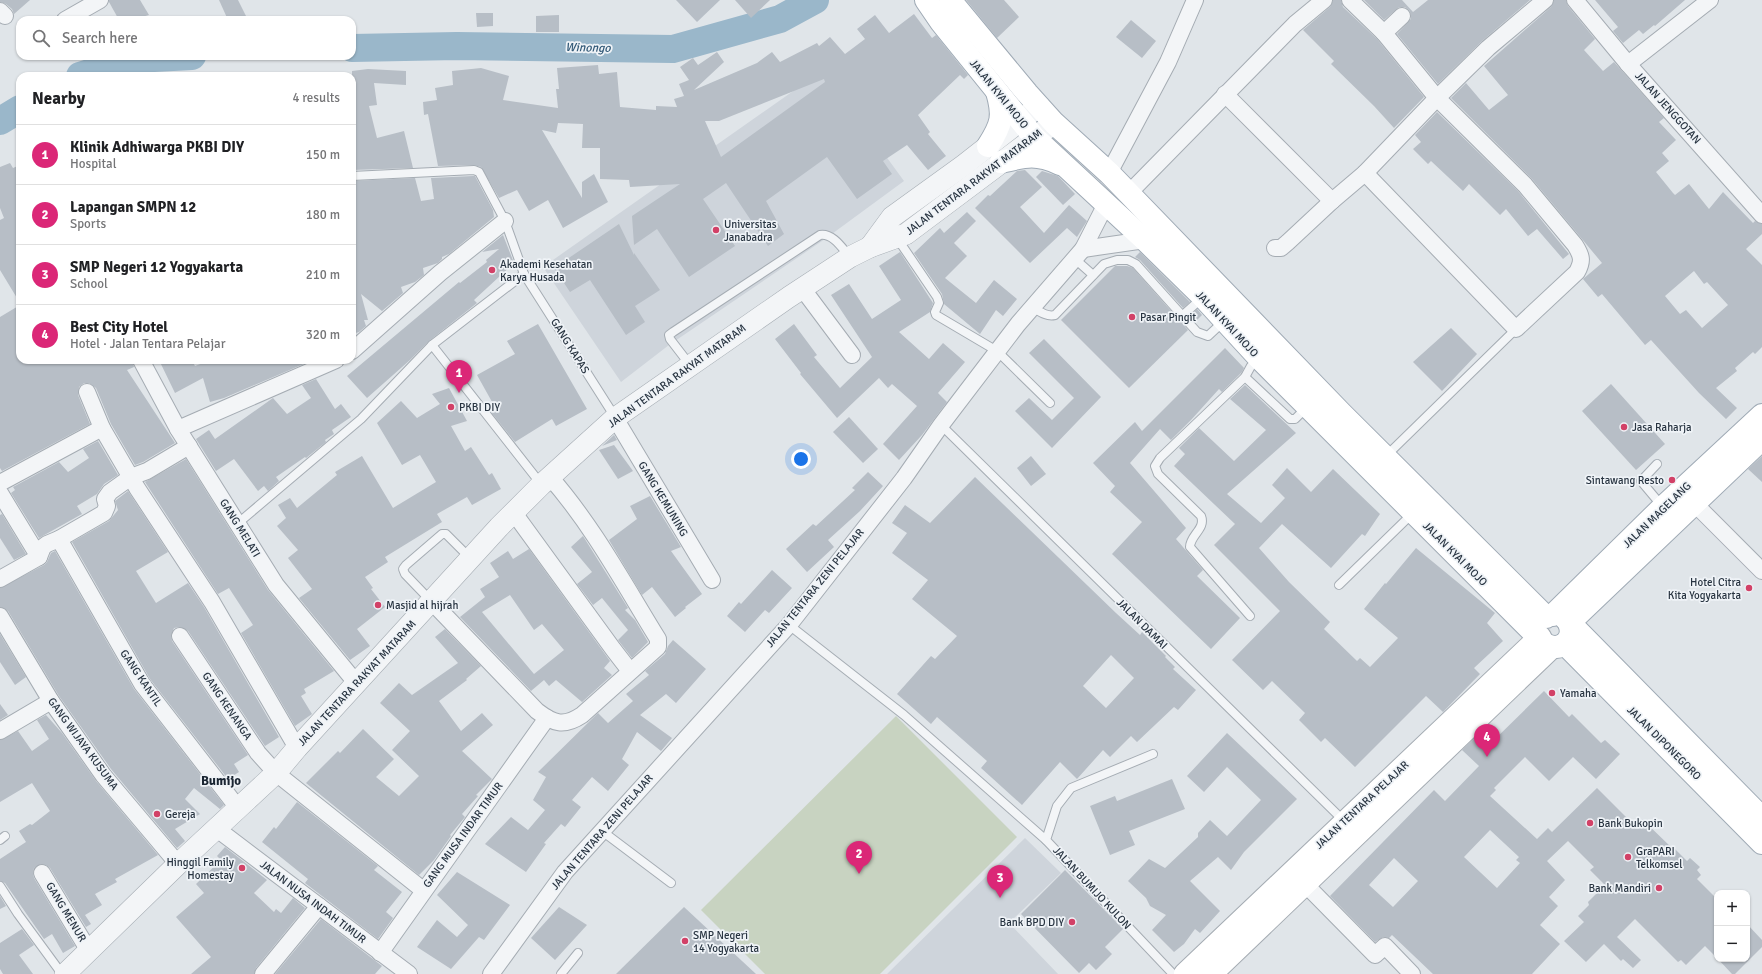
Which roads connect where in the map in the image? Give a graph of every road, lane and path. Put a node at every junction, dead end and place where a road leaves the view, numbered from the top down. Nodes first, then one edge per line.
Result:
1 (100, 0) edge
2 (926, 0) edge
3 (1195, 0) edge
4 (1324, 0) edge
5 (1350, 0) edge
6 (1545, 0) edge
7 (1574, 0) edge
8 (1710, 0) edge
9 (949, 10) edge
10 (73, 16) edge
11 (1402, 16) dead end
12 (1384, 33) junction
13 (1628, 64) junction
14 (997, 92) junction
15 (1225, 94) junction
16 (1437, 98) junction
17 (1039, 106) junction
18 (1021, 121) junction
19 (1054, 123) junction
20 (1034, 137) junction
21 (995, 154) junction
22 (1066, 167) junction
23 (1109, 173) junction
24 (1365, 173) junction
25 (356, 176) edge
26 (1129, 193) junction
27 (1332, 201) junction
28 (1106, 204) junction
29 (1762, 215) edge
30 (505, 221) junction
31 (897, 237) junction
32 (1145, 240) junction
33 (870, 247) junction
34 (1275, 248) dead end
35 (1079, 254) junction
36 (850, 257) junction
37 (524, 274) junction
38 (1093, 275) junction
39 (802, 288) junction
40 (1203, 297) junction
41 (1032, 306) junction
42 (1183, 315) junction
43 (1225, 320) junction
44 (1516, 329) junction
45 (432, 345) junction
46 (356, 347) edge
47 (997, 351) junction
48 (852, 355) dead end
49 (1259, 358) junction
50 (142, 364) edge
51 (327, 364) edge
52 (690, 365) junction
53 (1245, 377) junction
54 (87, 392) dead end
55 (1050, 403) dead end
56 (1307, 407) junction
57 (1762, 416) edge
58 (615, 418) junction
59 (1334, 420) junction
60 (942, 425) junction
61 (102, 428) junction
62 (178, 429) junction
63 (1762, 439) edge
64 (188, 446) junction
65 (1386, 456) junction
66 (1657, 464) dead end
67 (131, 477) junction
68 (546, 481) junction
69 (0, 483) edge
70 (0, 493) edge
71 (1694, 503) junction
72 (1664, 507) junction
73 (514, 513) junction
74 (1413, 513) junction
75 (238, 524) junction
76 (58, 539) junction
77 (39, 557) junction
78 (470, 558) junction
79 (1762, 571) edge
80 (0, 579) edge
81 (712, 580) dead end
82 (1339, 585) dead end
83 (432, 602) junction
84 (0, 616) edge
85 (1250, 616) dead end
86 (1556, 618) junction
87 (789, 625) junction
88 (180, 636) dead end
89 (1552, 643) junction
90 (630, 671) junction
91 (357, 684) junction
92 (51, 701) junction
93 (547, 718) junction
94 (0, 731) edge
95 (298, 748) junction
96 (1153, 754) dead end
97 (276, 773) junction
98 (238, 808) junction
99 (1762, 818) edge
100 (1344, 822) junction
101 (217, 829) junction
102 (602, 831) junction
103 (1046, 840) junction
104 (1762, 843) edge
105 (178, 864) junction
106 (42, 874) dead end
107 (671, 883) dead end
108 (1304, 884) junction
109 (0, 886) edge
110 (423, 890) junction
111 (319, 906) junction
112 (89, 951) junction
113 (380, 953) junction
114 (578, 953) dead end
115 (390, 969) edge
116 (62, 974) edge
117 (65, 974) edge
118 (262, 974) edge
119 (409, 974) edge
120 (491, 974) edge
121 (561, 974) edge
122 (1173, 974) edge
123 (1185, 974) edge
124 (1211, 974) edge
125 (1412, 974) edge

1 - 10 street
2 - 9 main road, JALAN KYAI MOJO
3 - 23 street
4 - 15 street
5 - 12 street
6 - 16 street
7 - 13 street, JALAN JENGGOTAN
8 - 13 street
9 - 14 main road, JALAN KYAI MOJO
9 - 17 main road, JALAN KYAI MOJO
11 - 12 street
12 - 16 street
13 - 29 street, JALAN JENGGOTAN
14 - 18 main road, JALAN KYAI MOJO
14 - 21 main road
15 - 26 street
15 - 27 street
16 - 24 street
16 - 44 street
17 - 18 street, JALAN TENTARA RAKYAT MATARAM
17 - 19 main road, JALAN KYAI MOJO
18 - 20 main road, JALAN KYAI MOJO
18 - 21 street, JALAN TENTARA RAKYAT MATARAM
19 - 20 street, JALAN TENTARA RAKYAT MATARAM
19 - 23 main road, JALAN KYAI MOJO
20 - 21 street, JALAN TENTARA RAKYAT MATARAM
20 - 22 main road, JALAN KYAI MOJO
21 - 22 main road
21 - 31 street, JALAN TENTARA RAKYAT MATARAM
21 - 33 street, JALAN TENTARA RAKYAT MATARAM
22 - 28 main road, JALAN KYAI MOJO
23 - 26 main road, JALAN KYAI MOJO
24 - 27 street
24 - 44 street
25 - 30 lane, GANG KAPAS
26 - 59 main road, JALAN KYAI MOJO
27 - 34 street
28 - 32 main road, JALAN KYAI MOJO
28 - 35 street, JALAN TENTARA ZENI PELAJAR
30 - 37 lane, GANG KAPAS
30 - 46 street
31 - 33 street, JALAN TENTARA RAKYAT MATARAM
31 - 47 lane
32 - 35 street
32 - 40 main road, JALAN KYAI MOJO
33 - 36 street, JALAN TENTARA RAKYAT MATARAM
35 - 38 lane
35 - 41 street, JALAN TENTARA ZENI PELAJAR
36 - 39 street, JALAN TENTARA RAKYAT MATARAM
36 - 52 lane
37 - 45 lane
37 - 58 lane, GANG KAPAS
38 - 41 lane
38 - 42 lane
39 - 48 street
39 - 52 street, JALAN TENTARA RAKYAT MATARAM
40 - 42 lane
40 - 43 main road, JALAN KYAI MOJO
41 - 47 street, JALAN TENTARA ZENI PELAJAR
42 - 43 lane
43 - 49 main road, JALAN KYAI MOJO
44 - 65 lane
45 - 68 lane
45 - 75 lane
47 - 55 lane
47 - 60 street, JALAN TENTARA ZENI PELAJAR
49 - 53 lane
49 - 56 main road, JALAN KYAI MOJO
50 - 62 street, GANG MELATI
51 - 62 street
52 - 58 street, JALAN TENTARA RAKYAT MATARAM
53 - 56 lane
53 - 85 lane
54 - 61 street
56 - 59 main road, JALAN KYAI MOJO
57 - 72 main road, JALAN MAGELANG
58 - 68 street, JALAN TENTARA RAKYAT MATARAM
58 - 81 street, GANG KEMUNING
59 - 65 main road, JALAN KYAI MOJO
59 - 74 main road, JALAN KYAI MOJO
60 - 87 street, JALAN TENTARA ZENI PELAJAR
60 - 100 lane, JALAN DAMAI
61 - 67 street
61 - 69 street
62 - 64 street, GANG MELATI
63 - 71 main road, JALAN MAGELANG
64 - 67 street
64 - 75 street, GANG MELATI
65 - 86 main road, JALAN KYAI MOJO
66 - 72 lane
67 - 76 street
67 - 95 street
68 - 73 street, JALAN TENTARA RAKYAT MATARAM
68 - 90 street
70 - 77 street
71 - 79 street
71 - 86 main road, JALAN MAGELANG
72 - 86 main road, JALAN MAGELANG
73 - 78 street, JALAN TENTARA RAKYAT MATARAM
73 - 90 street
74 - 82 lane
74 - 89 main road, JALAN KYAI MOJO
75 - 91 street, GANG MELATI
76 - 77 street
76 - 98 street, GANG KANTIL
77 - 80 street
78 - 83 street, JALAN TENTARA RAKYAT MATARAM
78 - 83 lane
83 - 91 street, JALAN TENTARA RAKYAT MATARAM
83 - 93 street
84 - 92 street, GANG WIJAYA KUSUMA
86 - 89 main road
86 - 89 main road
86 - 99 main road, JALAN DIPONEGORO
87 - 102 street, JALAN TENTARA ZENI PELAJAR
87 - 103 lane
88 - 97 street, GANG KENANGA
89 - 100 main road, JALAN TENTARA PELAJAR
89 - 104 main road, JALAN DIPONEGORO
89 - 108 main road, JALAN TENTARA PELAJAR
90 - 93 street
91 - 95 street, JALAN TENTARA RAKYAT MATARAM
92 - 94 street
92 - 105 street, GANG WIJAYA KUSUMA
93 - 110 street, GANG MUSA INDAR TIMUR
95 - 97 street, JALAN TENTARA RAKYAT MATARAM
96 - 103 lane, JALAN BUMIJO KULON
97 - 98 street, JALAN TENTARA RAKYAT MATARAM
97 - 110 street, GANG KENANGA
98 - 101 street, JALAN TENTARA RAKYAT MATARAM
100 - 123 main road, JALAN TENTARA PELAJAR
101 - 105 street, JALAN TENTARA RAKYAT MATARAM
101 - 111 street, JALAN NUSA INDAH TIMUR
102 - 107 lane
102 - 120 street, JALAN TENTARA ZENI PELAJAR
103 - 122 lane, JALAN BUMIJO KULON
105 - 112 street, JALAN TENTARA RAKYAT MATARAM
106 - 112 street, GANG MENUR
108 - 124 main road, JALAN TENTARA PELAJAR
108 - 125 street
109 - 116 lane
110 - 113 street, GANG MUSA INDAR TIMUR
111 - 113 street, JALAN NUSA INDAH TIMUR
111 - 118 street
112 - 117 street, JALAN TENTARA RAKYAT MATARAM
113 - 115 street, JALAN NUSA INDAH TIMUR
114 - 121 lane
115 - 119 street, JALAN NUSA INDAH TIMUR

